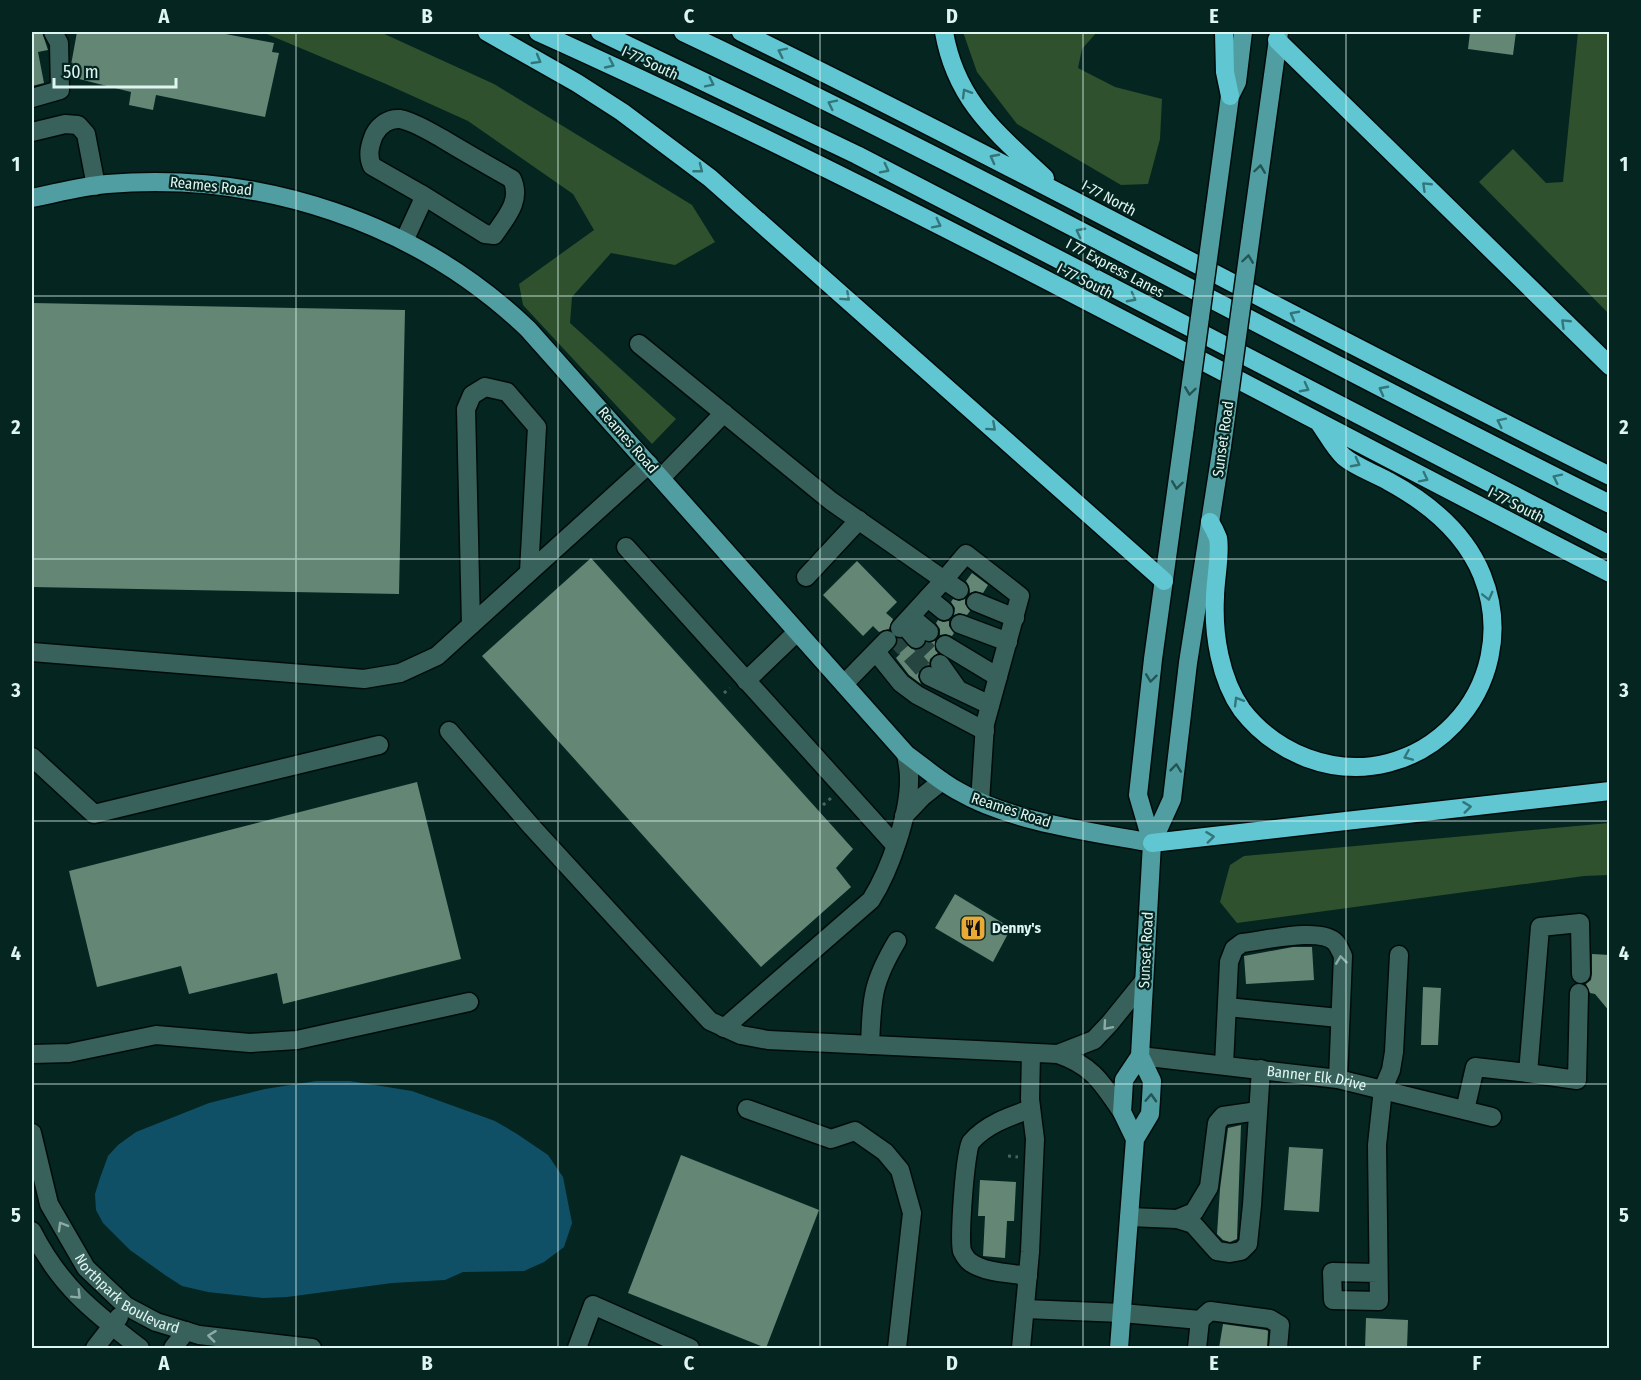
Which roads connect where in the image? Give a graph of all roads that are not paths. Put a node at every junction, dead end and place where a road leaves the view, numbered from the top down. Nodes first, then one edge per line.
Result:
1 (53, 32) edge
2 (487, 32) edge
3 (538, 32) edge
4 (600, 32) edge
5 (683, 32) edge
6 (741, 32) edge
7 (944, 32) edge
8 (1224, 32) edge
9 (1244, 32) edge
10 (1278, 36) edge
11 (1230, 96) junction
12 (32, 98) edge
13 (32, 132) edge
14 (96, 186) junction
15 (422, 194) junction
16 (1064, 195) junction
17 (32, 198) edge
18 (404, 241) junction
19 (639, 344) dead end
20 (1610, 366) edge
21 (724, 413) junction
22 (1317, 421) junction
23 (649, 464) junction
24 (1610, 476) edge
25 (661, 478) junction
26 (1610, 504) edge
27 (859, 520) junction
28 (1210, 522) junction
29 (1610, 545) edge
30 (626, 547) dead end
31 (529, 572) junction
32 (1610, 573) edge
33 (806, 577) dead end
34 (944, 579) junction
35 (1164, 581) junction
36 (959, 590) dead end
37 (928, 598) junction
38 (976, 602) dead end
39 (944, 611) dead end
40 (1015, 618) junction
41 (960, 624) dead end
42 (471, 626) junction
43 (797, 632) junction
44 (896, 632) junction
45 (923, 635) tunnel mouth
46 (1008, 642) junction
47 (945, 645) tunnel mouth
48 (32, 652) edge
49 (935, 670) tunnel mouth
50 (998, 677) junction
51 (746, 681) junction
52 (844, 684) junction
53 (990, 705) junction
54 (449, 731) dead end
55 (985, 731) junction
56 (379, 746) dead end
57 (906, 754) junction
58 (32, 757) edge
59 (942, 781) junction
60 (1610, 791) edge
61 (980, 802) junction
62 (904, 816) junction
63 (1152, 843) junction
64 (895, 845) junction
65 (897, 941) dead end
66 (1399, 955) dead end
67 (1581, 974) dead end
68 (1144, 981) junction
69 (1579, 993) dead end
70 (469, 1002) dead end
71 (1227, 1007) junction
72 (1339, 1018) junction
73 (724, 1028) junction
74 (870, 1045) junction
75 (1031, 1053) junction
76 (32, 1054) edge
77 (1058, 1054) junction
78 (1140, 1056) junction
79 (1224, 1065) junction
80 (1261, 1070) junction
81 (1528, 1072) junction
82 (1338, 1079) junction
83 (1383, 1089) junction
84 (747, 1109) dead end
85 (1031, 1109) junction
86 (1465, 1110) junction
87 (1258, 1111) junction
88 (1122, 1112) junction
89 (1492, 1117) dead end
90 (32, 1132) edge
91 (1135, 1139) junction
92 (1129, 1217) junction
93 (1177, 1219) junction
94 (32, 1230) edge
95 (1378, 1273) dead end
96 (1028, 1276) junction
97 (126, 1306) junction
98 (1024, 1308) junction
99 (1122, 1313) junction
100 (1200, 1320) junction
101 (112, 1327) junction
102 (186, 1331) junction
103 (95, 1348) edge
104 (140, 1348) edge
105 (173, 1348) edge
106 (312, 1348) edge
107 (577, 1348) edge
108 (690, 1348) edge
109 (897, 1348) edge
110 (1021, 1348) edge
111 (1119, 1348) edge
112 (1197, 1348) edge
113 (1278, 1348) edge

1 - 12 street
2 -> 35 highway
3 -> 22 highway, I-77 South
4 -> 29 highway, I 77 Express Lanes
26 -> 5 highway, I 77 Express Lanes
16 -> 6 highway, I-77 North
16 -> 7 highway
8 - 11 highway
9 - 11 main road, Sunset Road
20 -> 10 highway
28 -> 10 main road, Sunset Road, bridge
11 -> 35 main road, Sunset Road, bridge
13 - 14 street
14 - 17 main road, Reames Road
14 - 18 main road, Reames Road
15 - 15 street
15 - 18 street
24 -> 16 highway, I-77 North
18 - 23 main road, Reames Road
19 - 21 street
21 - 25 street
21 - 27 street
22 -> 28 highway
22 -> 32 highway, I-77 South
23 - 25 main road, Reames Road
23 - 31 street
25 - 43 main road, Reames Road
27 - 33 street
27 - 34 street
63 -> 28 main road, Sunset Road
30 - 51 street
31 - 42 street
31 - 42 street
34 - 36 street
34 - 37 street
34 - 40 street
35 -> 63 main road, Sunset Road
37 - 39 street
37 - 44 street
38 - 40 street
40 - 46 street
41 - 46 street
42 - 48 street
43 - 51 street
43 - 52 main road, Reames Road
44 - 45 street
44 - 52 street
44 - 55 street
46 - 50 street
47 - 50 street
49 - 53 street
50 - 53 street
51 - 64 street
52 - 57 main road, Reames Road
53 - 55 street
54 - 73 street
55 - 61 street
56 - 58 street
57 - 59 main road, Reames Road
57 - 62 street
59 - 61 main road, Reames Road
59 - 62 street
63 -> 60 highway
61 - 63 main road, Reames Road
62 - 64 street
63 - 68 main road, Sunset Road
64 - 73 street
65 - 74 street
66 - 83 street
67 - 81 street
68 -> 77 street
68 - 78 main road, Sunset Road
69 - 81 street
70 - 76 street
71 - 72 street
72 -> 71 street
71 - 79 street
72 - 82 street
73 - 74 street
74 - 75 street
75 - 77 street
75 - 85 street
77 - 88 street
78 - 79 street, Banner Elk Drive
78 - 88 main road, Sunset Road
91 -> 78 main road, Sunset Road
79 - 80 street, Banner Elk Drive
80 - 82 street, Banner Elk Drive
80 - 87 street
81 - 86 street
82 - 83 street, Banner Elk Drive
83 - 86 street, Banner Elk Drive
83 - 95 street
84 - 109 street
85 - 96 street
85 - 96 street
86 - 89 street, Banner Elk Drive
87 - 93 street
87 - 93 street
88 - 91 main road, Sunset Road
97 -> 90 street, Northpark Boulevard
91 - 92 main road, Sunset Road
92 - 93 street
92 - 99 main road, Sunset Road
94 -> 101 street, Northpark Boulevard
96 - 98 street
97 - 101 street
97 - 102 street, Northpark Boulevard
98 - 99 street
98 - 110 street
99 - 100 street
99 - 111 main road, Sunset Road
100 - 112 street
100 - 113 street
101 - 103 street
101 - 104 street, Northpark Boulevard
102 - 105 street
106 -> 102 street, Northpark Boulevard
107 - 108 street

